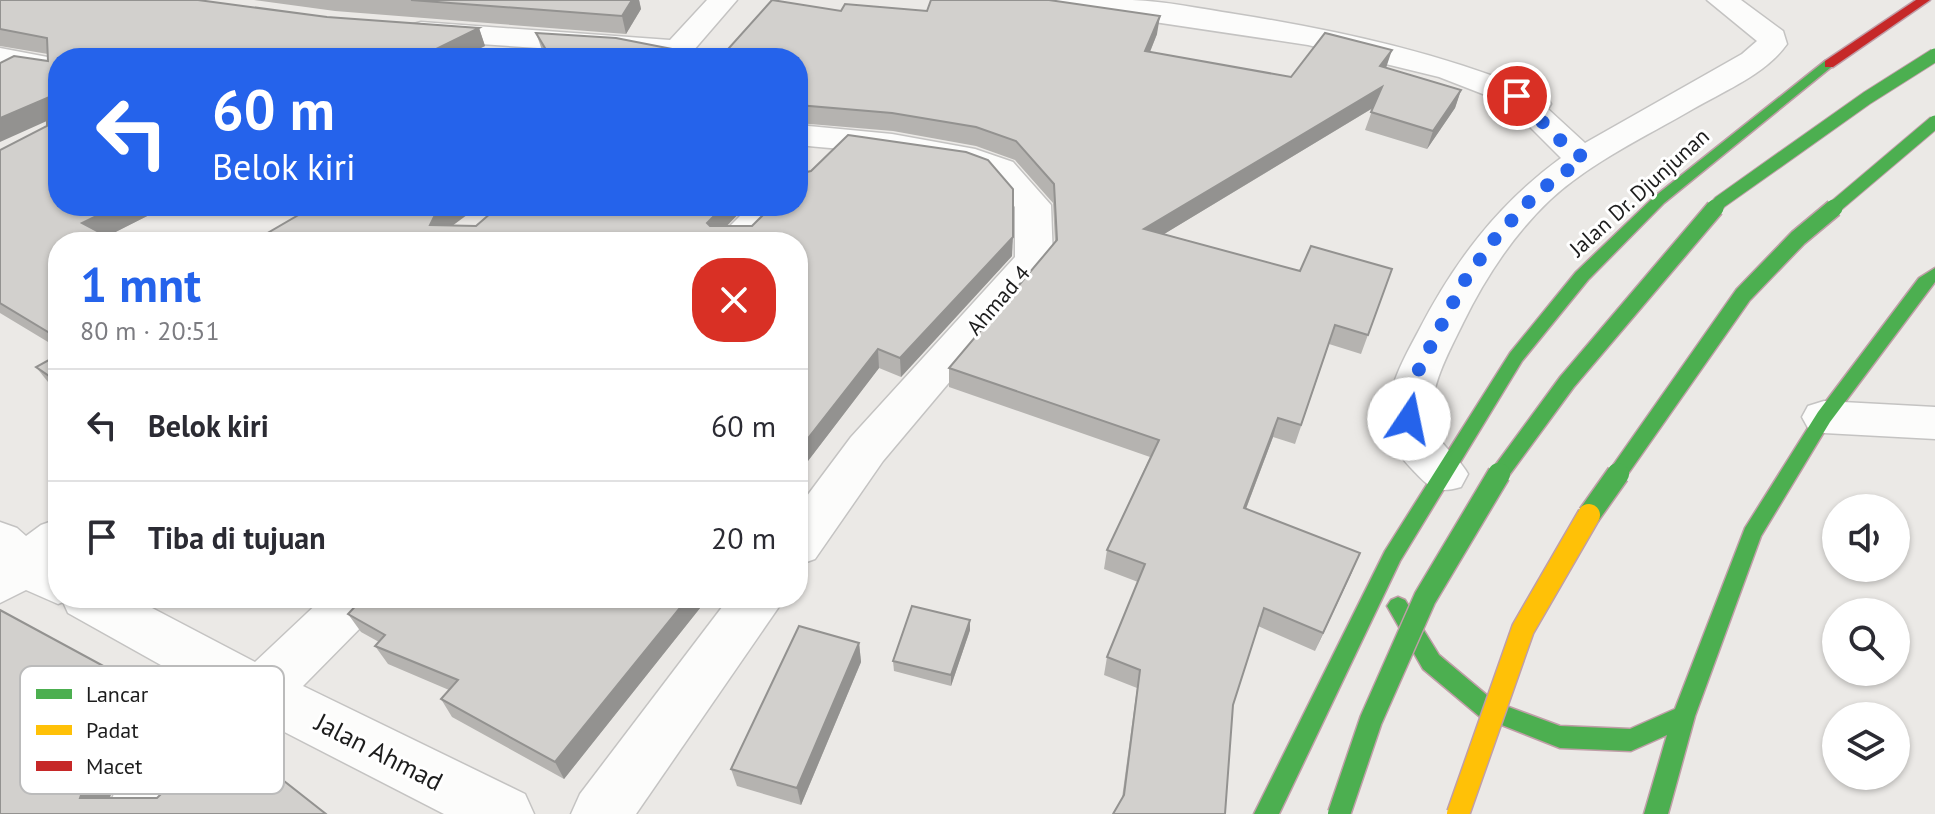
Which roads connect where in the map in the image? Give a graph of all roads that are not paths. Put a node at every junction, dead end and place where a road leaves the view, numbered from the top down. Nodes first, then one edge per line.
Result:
1 (723, 0) edge
2 (1067, 0) edge
3 (1721, 0) edge
4 (1924, 0) edge
5 (1221, 10) edge
6 (395, 29) edge
7 (607, 48) edge
8 (679, 48) edge
9 (1935, 55) edge
10 (0, 57) edge
11 (48, 66) edge
12 (1935, 122) edge
13 (808, 136) edge
14 (841, 139) junction
15 (1584, 158) junction
16 (809, 170) edge
17 (760, 216) edge
18 (744, 232) edge
19 (1935, 273) edge
20 (1824, 417) junction
21 (1935, 423) edge
22 (1445, 474) junction
23 (808, 531) edge
24 (1392, 557) junction
25 (104, 608) edge
26 (346, 608) edge
27 (752, 608) edge
28 (212, 666) edge
29 (284, 667) edge
30 (284, 704) edge
31 (1684, 716) junction
32 (155, 794) edge
33 (135, 814) edge
34 (504, 814) edge
35 (601, 814) edge
36 (1266, 814) edge
37 (1339, 814) edge
38 (1458, 814) edge
39 (1656, 814) edge

1 - 8 street
2 - 5 street
3 - 15 street
4 - 22 highway, Jalan Dr. Djunjunan
5 - 15 street
6 - 7 street
9 - 37 highway, bridge
10 - 11 street
12 - 38 highway, bridge
13 - 14 street, Ahmad 4
14 - 16 street
14 - 23 street, Ahmad 4
15 - 22 street
17 - 18 street
19 - 20 highway
20 - 21 street
20 - 31 highway
22 - 24 highway, Jalan Dr. Djunjunan
24 - 31 highway
24 - 36 highway, Jalan Dr. Djunjunan
25 - 28 street, Jalan Ahmad
26 - 29 street
27 - 35 street
30 - 34 street, Jalan Ahmad
31 - 39 highway
32 - 33 street

